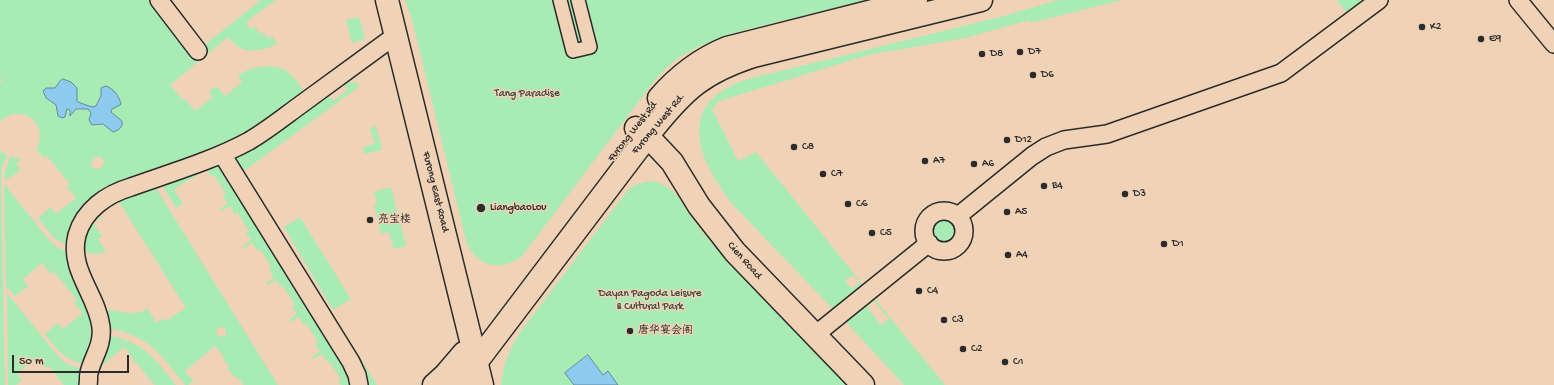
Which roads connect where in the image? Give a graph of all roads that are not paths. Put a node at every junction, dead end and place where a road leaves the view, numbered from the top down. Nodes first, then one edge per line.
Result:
1 (159, 0) edge
2 (387, 0) edge
3 (560, 0) edge
4 (578, 0) edge
5 (916, 0) edge
6 (981, 0) edge
7 (1379, 0) edge
8 (1518, 0) edge
9 (396, 35) junction
10 (1554, 44) edge
11 (198, 51) dead end
12 (641, 132) junction
13 (222, 154) junction
14 (958, 216) junction
15 (929, 243) junction
16 (815, 335) junction
17 (475, 352) junction
18 (856, 382) edge
19 (88, 385) edge
20 (359, 385) edge
21 (434, 385) edge
22 (456, 385) edge
23 (482, 385) edge

1 - 11 street
2 - 9 main road, Furong East Road
3 - 4 street
5 - 12 main road, Furong West Rd
6 - 12 main road, Furong West Rd.
7 - 14 street
8 - 10 street
9 - 13 street
9 - 17 main road, Furong East Road
12 - 16 main road, Cien Road
12 - 17 main road, Furong West Rd
13 - 19 street
13 - 20 street
14 - 15 street
14 - 15 street
15 - 16 street
16 - 18 main road, Cien Road
17 - 21 main road, Furong West Rd
17 - 22 main road
17 - 23 main road, Furong East Road

